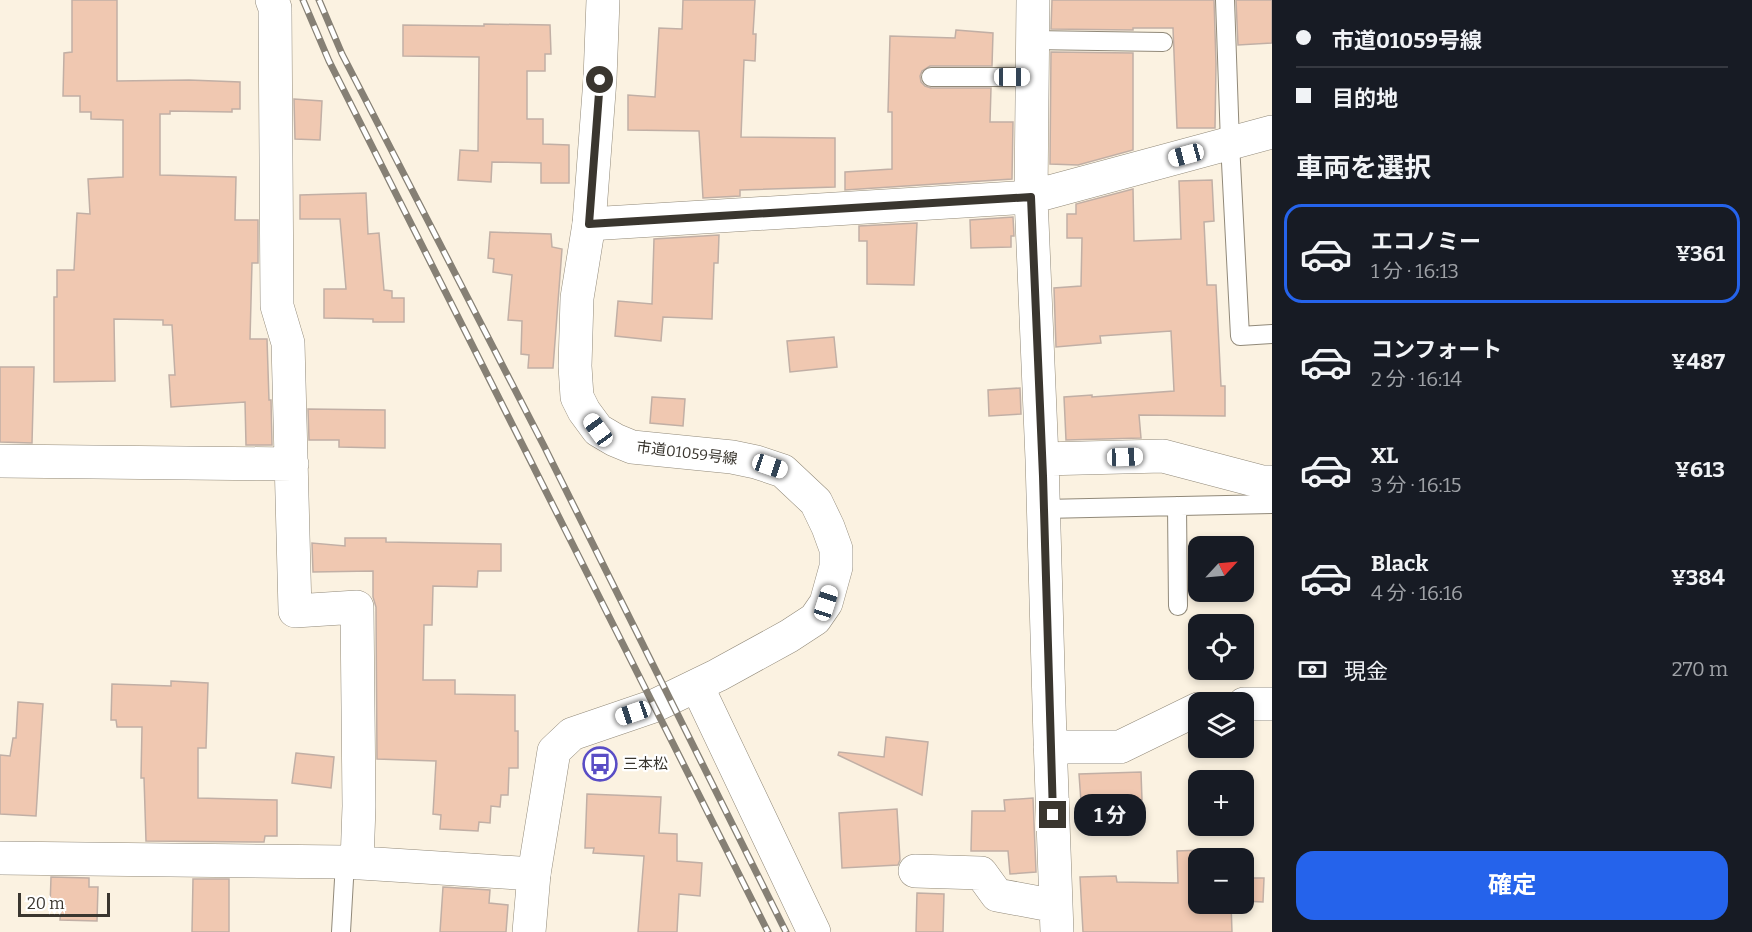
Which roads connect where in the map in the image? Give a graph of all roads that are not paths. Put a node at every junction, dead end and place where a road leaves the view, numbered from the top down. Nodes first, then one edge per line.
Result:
1 (272, 0) edge
2 (603, 0) edge
3 (1033, 0) edge
4 (1225, 0) edge
5 (1032, 40) junction
6 (1163, 42) dead end
7 (931, 77) dead end
8 (1032, 77) junction
9 (1272, 132) edge
10 (1230, 143) junction
11 (1031, 197) junction
12 (589, 224) junction
13 (1272, 334) edge
14 (1042, 459) junction
15 (0, 461) edge
16 (292, 464) junction
17 (1272, 482) edge
18 (1272, 504) edge
19 (1178, 506) junction
20 (1044, 509) junction
21 (1178, 606) dead end
22 (697, 686) junction
23 (1254, 704) edge
24 (1272, 704) edge
25 (1188, 714) edge
26 (1050, 747) junction
27 (0, 858) edge
28 (351, 862) junction
29 (915, 871) dead end
30 (534, 874) junction
31 (1056, 919) edge
32 (340, 932) edge
33 (529, 932) edge
34 (814, 932) edge

1 - 16 street
2 - 12 street, 市道01059号線
3 - 5 street
4 - 10 lane
5 - 6 lane
5 - 8 street
7 - 8 lane
8 - 11 street
9 - 10 street
10 - 11 street
10 - 13 lane
11 - 12 street
11 - 14 street
12 - 22 street, 市道01059号線
14 - 17 street
14 - 20 street
15 - 16 street
16 - 28 street
18 - 19 lane
19 - 20 lane
19 - 21 lane
20 - 26 street
22 - 30 street, 市道01059号線
22 - 34 street
23 - 24 street
25 - 26 street
26 - 31 street
27 - 28 street
28 - 30 street
28 - 32 lane
29 - 31 street
30 - 33 street, 市道01059号線

